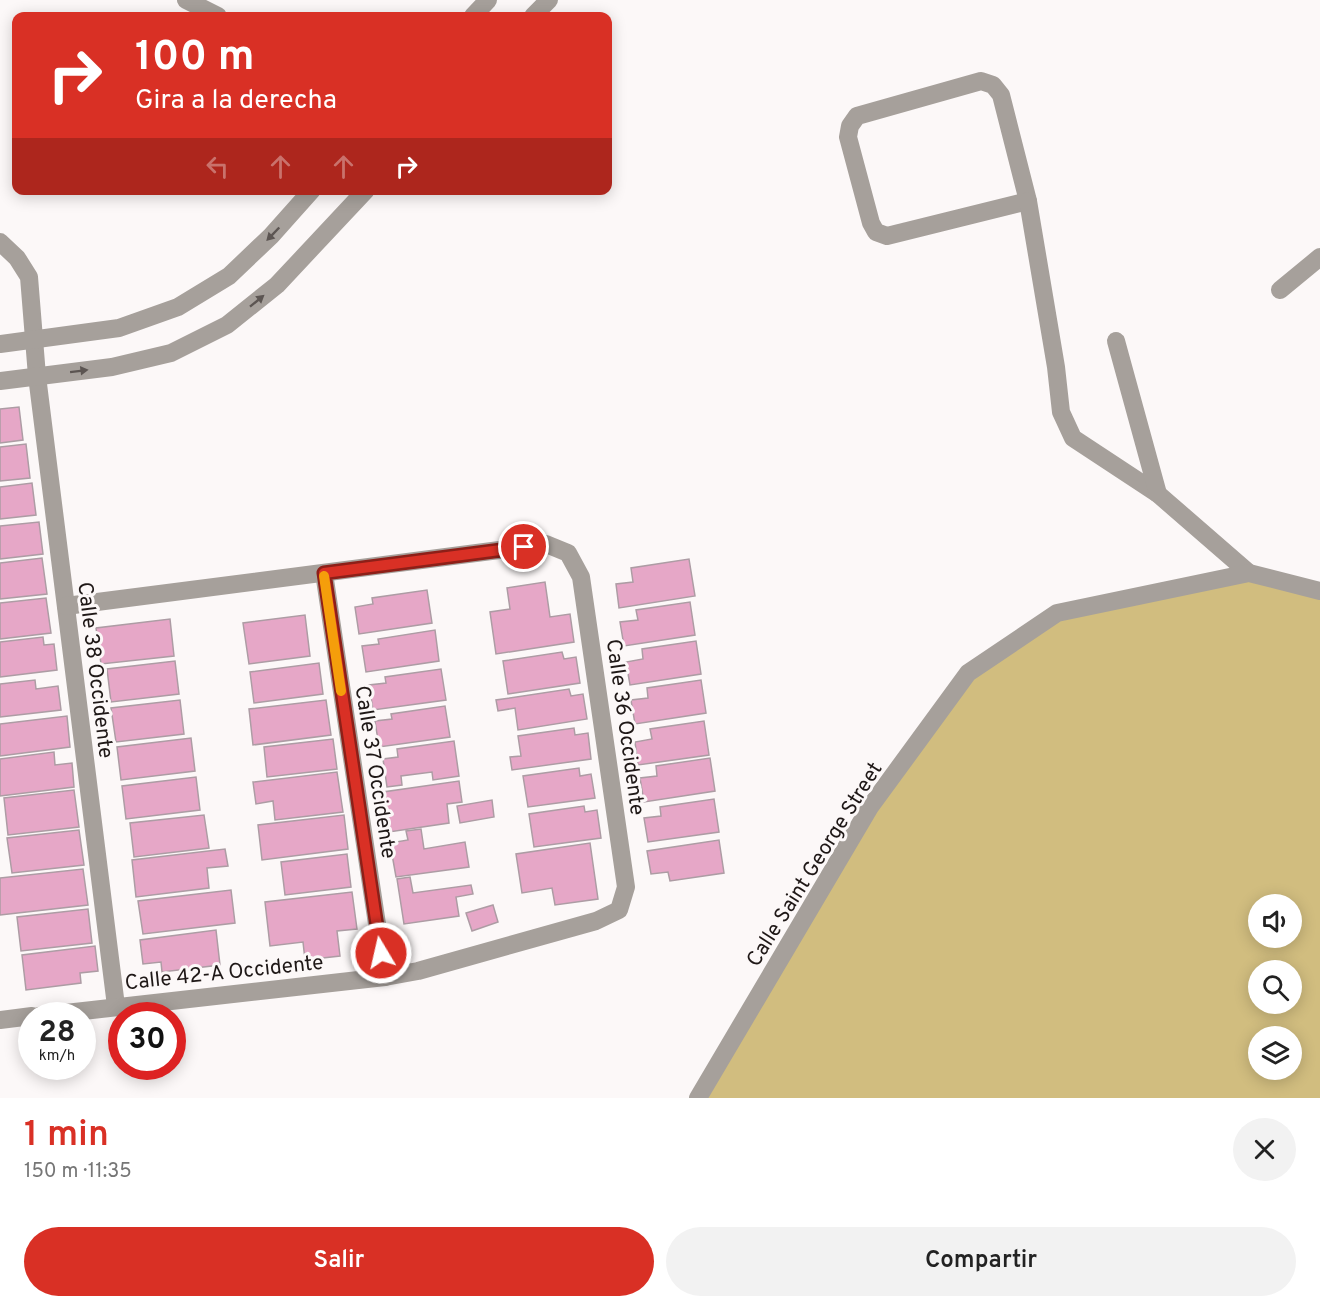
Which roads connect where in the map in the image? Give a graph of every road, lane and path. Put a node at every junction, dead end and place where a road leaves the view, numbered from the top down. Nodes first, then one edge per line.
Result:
1 (186, 0) edge
2 (488, 0) edge
3 (549, 0) edge
4 (210, 12) edge
5 (477, 12) edge
6 (537, 12) edge
7 (308, 195) edge
8 (361, 195) edge
9 (1028, 201) junction
10 (0, 242) edge
11 (1320, 257) edge
12 (1280, 290) dead end
13 (35, 339) junction
14 (1116, 341) dead end
15 (0, 344) edge
16 (37, 376) junction
17 (0, 381) edge
18 (1158, 494) junction
19 (324, 573) junction
20 (1249, 573) junction
21 (1320, 591) edge
22 (66, 606) junction
23 (619, 910) joint
24 (385, 976) junction
25 (116, 1002) edge
26 (152, 1002) edge
27 (18, 1018) edge
28 (0, 1020) edge
29 (698, 1098) edge

1 - 4 street
2 - 5 street
3 - 6 street
7 -> 13 street
16 -> 8 street
9 - 9 street
9 - 18 street
10 - 13 street, Calle 38 Occidente
11 - 12 street
13 - 15 street
13 - 16 street, Calle 38 Occidente
14 - 18 street
16 - 17 street
16 - 22 street, Calle 38 Occidente
18 - 20 street
19 - 22 street
19 - 23 street, Calle 36 Occidente
19 - 24 street, Calle 37 Occidente
20 - 21 street, Calle Saint George Street
20 - 29 street, Calle Saint George Street
22 - 25 street, Calle 38 Occidente
23 - 24 street, Calle 42-A Occidente
24 - 26 street, Calle 42-A Occidente
27 - 28 street

